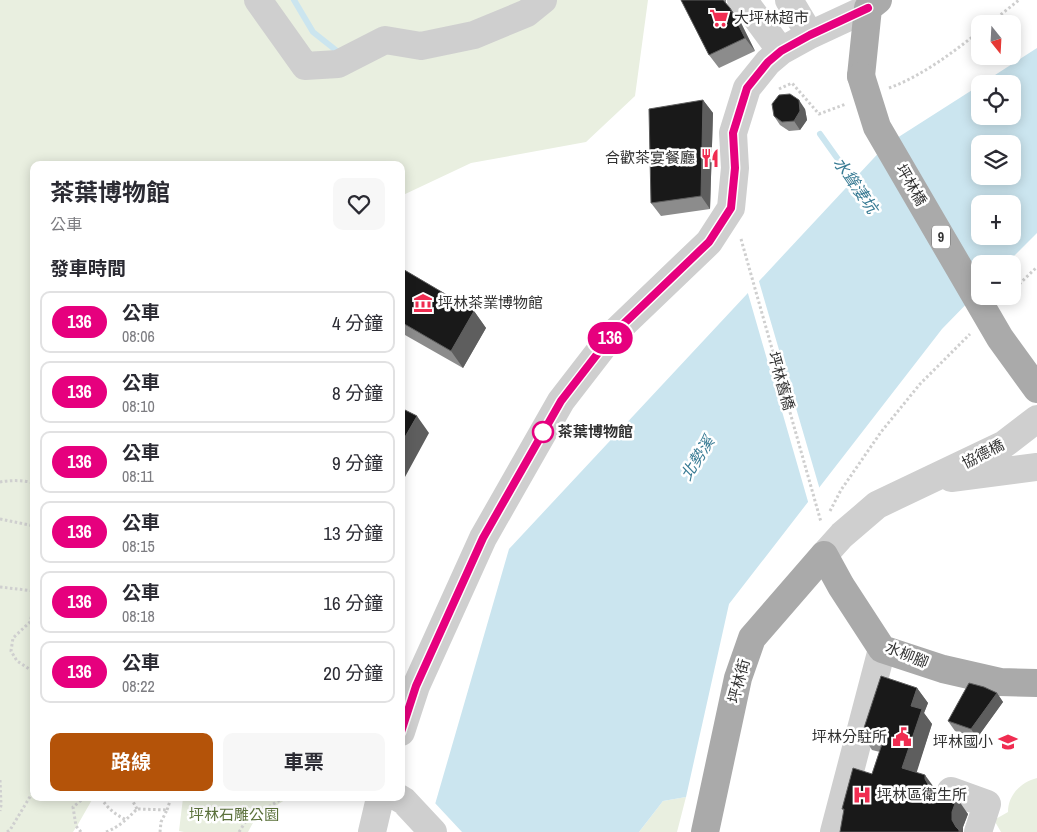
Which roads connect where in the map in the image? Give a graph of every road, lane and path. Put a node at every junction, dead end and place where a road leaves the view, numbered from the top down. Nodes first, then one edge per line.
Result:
1 (258, 0) edge
2 (543, 0) edge
3 (741, 0) edge
4 (789, 0) edge
5 (1019, 0) edge
6 (873, 4) edge
7 (1000, 15) edge
8 (810, 35) junction
9 (781, 51) junction
10 (739, 234) dead end
11 (1037, 267) edge
12 (1021, 282) edge
13 (974, 330) dead end
14 (1037, 389) edge
15 (1037, 419) edge
16 (1037, 467) edge
17 (0, 482) edge
18 (30, 482) edge
19 (924, 482) junction
20 (830, 512) dead end
21 (0, 519) edge
22 (826, 520) dead end
23 (30, 525) edge
24 (824, 555) junction
25 (0, 587) edge
26 (30, 591) edge
27 (30, 622) edge
28 (882, 648) junction
29 (30, 669) edge
30 (1037, 683) edge
31 (405, 720) edge
32 (0, 780) edge
33 (951, 791) dead end
34 (30, 797) edge
35 (80, 801) edge
36 (104, 801) edge
37 (132, 801) edge
38 (170, 801) edge
39 (278, 801) edge
40 (379, 801) edge
41 (404, 801) edge
42 (137, 809) junction
43 (167, 810) junction
44 (0, 811) edge
45 (126, 820) junction
46 (7, 832) edge
47 (81, 832) edge
48 (106, 832) edge
49 (160, 832) edge
50 (239, 832) edge
51 (372, 832) edge
52 (433, 832) edge
53 (705, 832) edge
54 (834, 832) edge
55 (978, 832) edge

1 - 2 street
3 - 9 street
4 - 8 street
5 - 7 path
6 - 8 street
6 - 14 main road, 坪林橋 / 9, bridge
8 - 9 street
9 - 31 street
10 - 22 path, 坪林舊橋
11 - 12 path
13 - 20 path
15 - 19 street, 協德橋
16 - 19 street, 協德橋
17 - 18 path
19 - 24 street, 協德橋
21 - 23 path
24 - 28 main road, 水柳腳
24 - 53 main road, 坪林街
25 - 26 path
27 - 29 path
28 - 30 main road, 水柳腳
28 - 54 street
32 - 44 path
33 - 55 street
34 - 46 path
35 - 47 path
36 - 45 path
37 - 42 path
38 - 43 path
39 - 50 path
40 - 51 street
41 - 52 street
42 - 43 path
42 - 45 path
43 - 49 path
45 - 48 path

